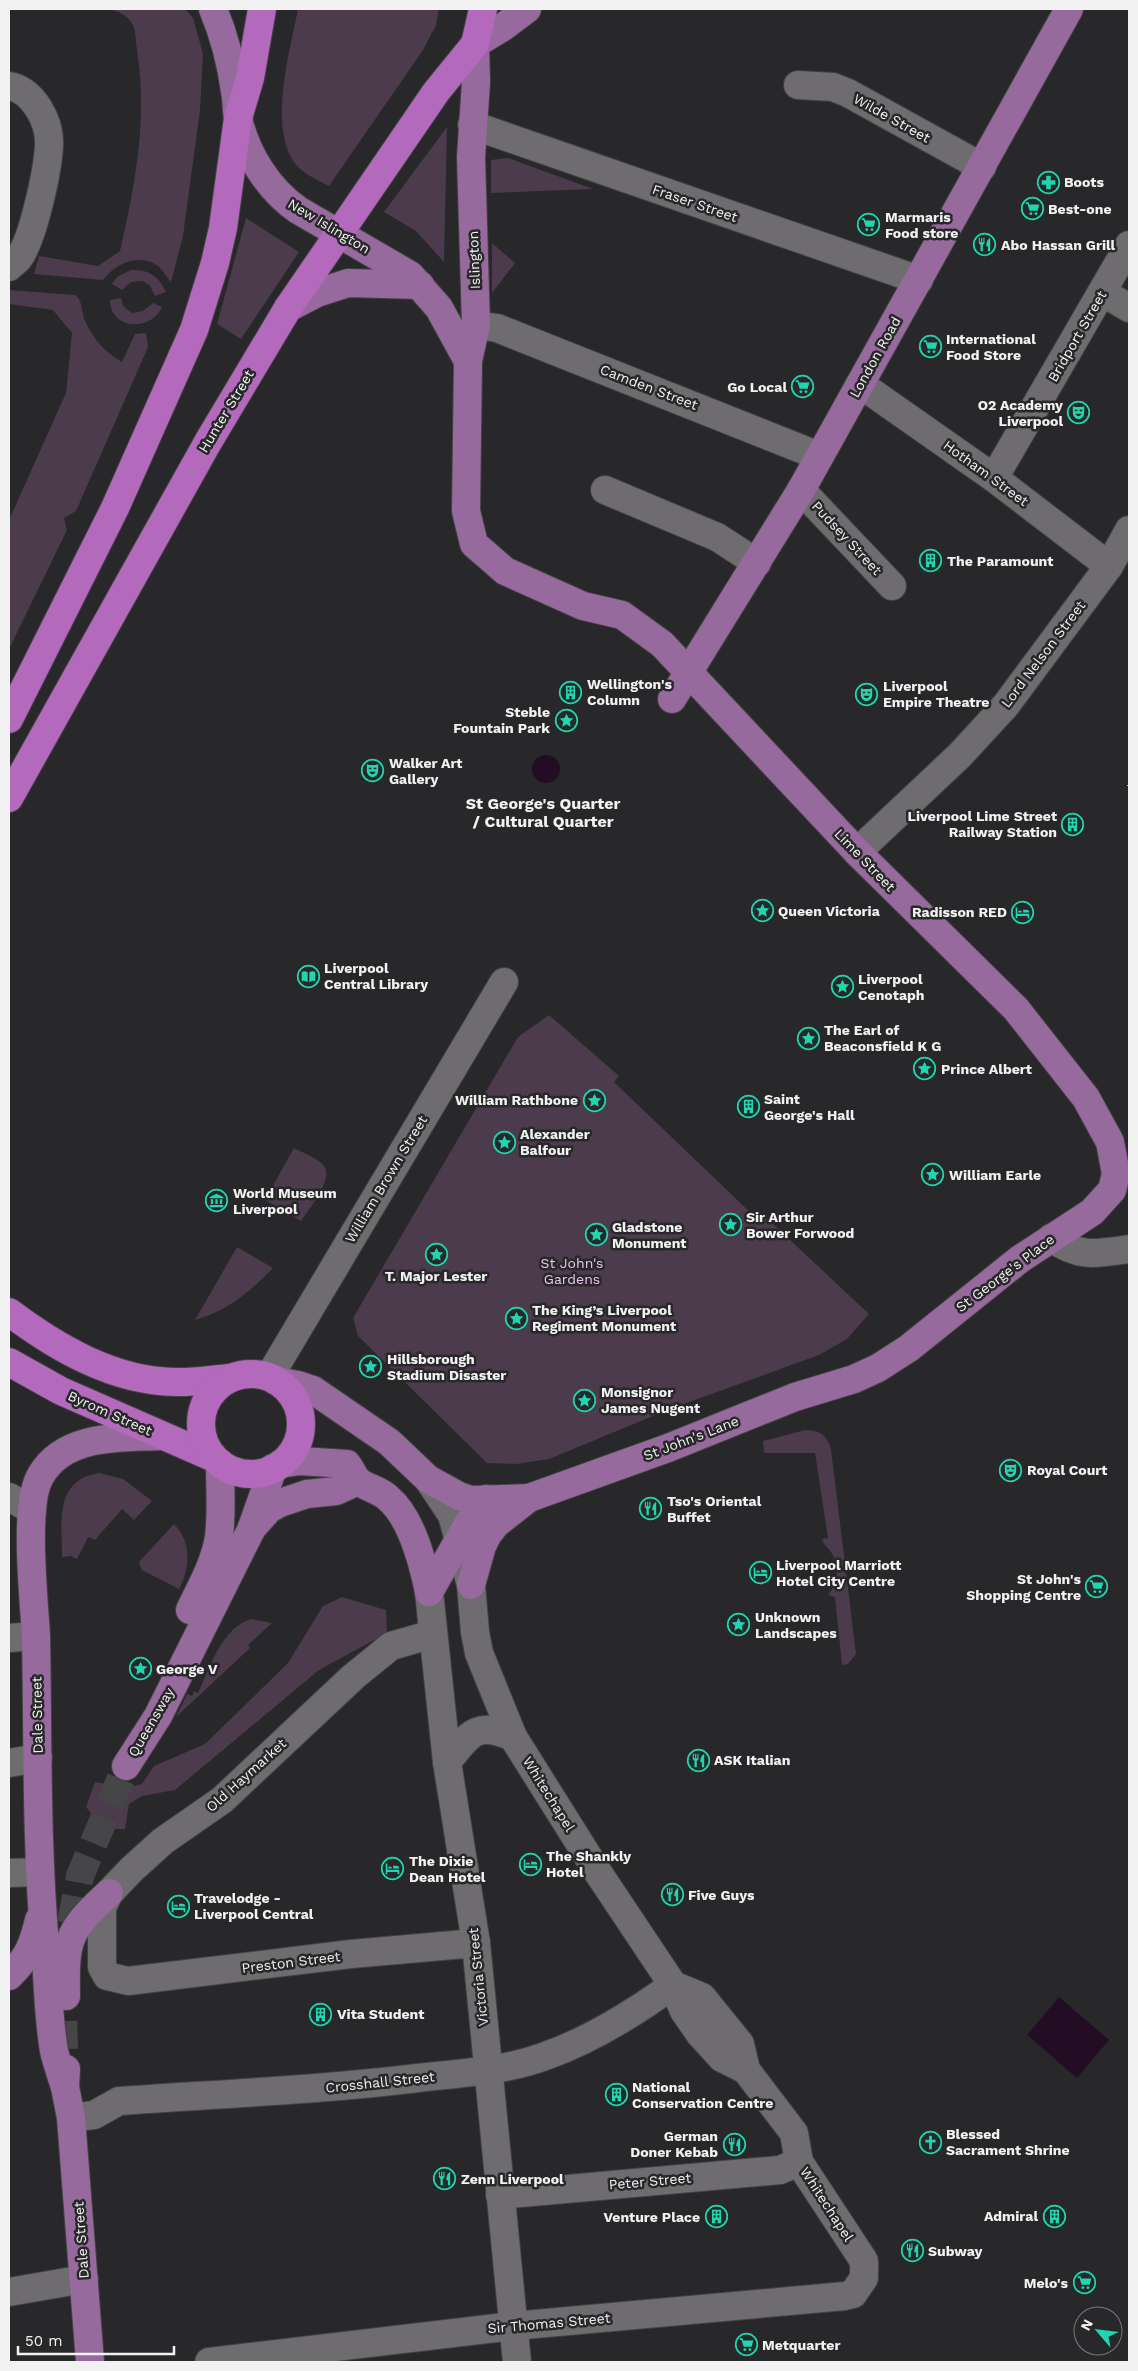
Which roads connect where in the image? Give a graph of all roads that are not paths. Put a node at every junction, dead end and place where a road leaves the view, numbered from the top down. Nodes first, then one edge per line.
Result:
1 (212, 9) edge
2 (262, 9) edge
3 (483, 9) edge
4 (527, 9) edge
5 (1069, 9) edge
6 (475, 44) junction
7 (798, 85) dead end
8 (9, 86) edge
9 (238, 118) junction
10 (472, 125) junction
11 (982, 167) junction
12 (340, 234) junction
13 (1129, 245) edge
14 (9, 267) edge
15 (918, 280) junction
16 (420, 285) junction
17 (1102, 292) junction
18 (288, 308) junction
19 (1129, 308) edge
20 (476, 325) junction
21 (468, 361) junction
22 (860, 384) junction
23 (820, 456) junction
24 (994, 478) junction
25 (605, 490) dead end
26 (801, 490) junction
27 (466, 510) joint
28 (1129, 530) edge
29 (757, 563) junction
30 (1109, 566) junction
31 (892, 586) dead end
32 (689, 674) junction
33 (672, 699) dead end
34 (9, 719) edge
35 (9, 798) edge
36 (857, 852) junction
37 (504, 982) dead end
38 (1110, 1142) joint
39 (1051, 1238) junction
40 (1129, 1249) edge
41 (9, 1312) edge
42 (9, 1362) edge
43 (232, 1378) junction
44 (272, 1379) junction
45 (854, 1379) joint
46 (161, 1436) junction
47 (217, 1460) junction
48 (277, 1466) junction
49 (428, 1478) junction
50 (358, 1481) junction
51 (9, 1497) edge
52 (528, 1498) junction
53 (487, 1499) junction
54 (32, 1510) junction
55 (251, 1530) junction
56 (459, 1540) junction
57 (471, 1585) junction
58 (429, 1592) junction
59 (433, 1634) junction
60 (36, 1636) junction
61 (9, 1638) edge
62 (513, 1737) junction
63 (38, 1758) junction
64 (447, 1762) junction
65 (9, 1763) edge
66 (40, 1872) junction
67 (9, 1874) edge
68 (109, 1893) junction
69 (42, 1909) junction
70 (476, 1943) junction
71 (9, 1976) edge
72 (107, 1976) joint
73 (673, 1985) junction
74 (488, 2071) junction
75 (65, 2087) junction
76 (71, 2118) junction
77 (799, 2162) junction
78 (500, 2195) junction
79 (864, 2261) joint
80 (84, 2279) junction
81 (9, 2292) edge
82 (514, 2326) junction
83 (90, 2362) edge
84 (209, 2362) edge
85 (517, 2362) edge

1 - 9 main road, New Islington
2 - 9 highway
3 - 6 highway, Islington
4 - 6 main road
5 - 11 main road, London Road
6 - 10 main road, Islington
6 - 12 highway, Hunter Street
7 - 11 street, Wilde Street
8 - 14 street
9 - 12 main road, New Islington
9 - 34 highway
10 - 15 street, Fraser Street
10 - 20 main road, Islington
11 - 15 main road, London Road
12 - 16 main road, New Islington
12 - 18 highway, Hunter Street
13 - 17 street, Bridport Street
15 - 22 main road, London Road
16 - 18 main road
16 - 21 main road, New Islington
17 - 19 street
17 - 24 street, Bridport Street
18 - 35 highway, Hunter Street
20 - 21 main road, Islington
20 - 23 street, Camden Street
21 - 27 main road, Islington
22 - 23 main road, London Road
22 - 24 street, Hotham Street
23 - 26 main road, London Road
24 - 30 street, Hotham Street
25 - 29 street
26 - 29 main road, London Road
26 - 31 street, Pudsey Street
27 - 32 main road, Lime Street
28 - 30 street, Lord Nelson Street
29 - 32 main road, London Road
30 - 36 street, Lord Nelson Street
32 - 33 main road, London Road
32 - 36 main road, Lime Street
36 - 38 main road, Lime Street
37 - 44 street, William Brown Street
38 - 39 main road, St George's Place
39 - 40 street
39 - 45 main road, St George's Place
41 - 43 highway
42 - 46 highway, Byrom Street
43 - 44 highway
43 - 47 highway
44 - 48 highway
44 - 49 main road
45 - 52 main road, St John's Lane
46 - 47 highway, Byrom Street
46 - 54 main road, Dale Street
47 - 48 highway
47 - 55 main road, Queensway
48 - 50 main road
48 - 55 main road, Queensway
49 - 53 main road, St John's Lane
49 - 56 street
50 - 55 main road
50 - 58 main road
51 - 54 street
52 - 53 main road, St John's Lane
52 - 57 main road, St John's Lane
53 - 56 main road
54 - 60 main road, Dale Street
56 - 57 street
56 - 58 main road
57 - 62 street, Whitechapel
58 - 59 street, Victoria Street
59 - 64 street, Victoria Street
59 - 68 street, Old Haymarket
60 - 61 street
60 - 63 main road, Dale Street
62 - 64 street
62 - 73 street, Whitechapel
63 - 65 street
63 - 66 main road, Dale Street
64 - 70 street, Victoria Street
66 - 67 street
66 - 69 main road, Dale Street
68 - 72 street, Old Haymarket
68 - 75 main road
69 - 71 main road
69 - 75 main road, Dale Street
70 - 72 street, Preston Street
70 - 74 street, Victoria Street
73 - 74 street, Crosshall Street
73 - 77 street, Whitechapel
74 - 76 street, Crosshall Street
74 - 78 street, Victoria Street
75 - 76 main road, Dale Street
76 - 80 main road, Dale Street
77 - 78 street, Peter Street
77 - 79 street, Whitechapel
78 - 82 street, Victoria Street
79 - 82 street, Sir Thomas Street
80 - 81 street
80 - 83 main road, Dale Street
82 - 84 street, Sir Thomas Street
82 - 85 street, Victoria Street

